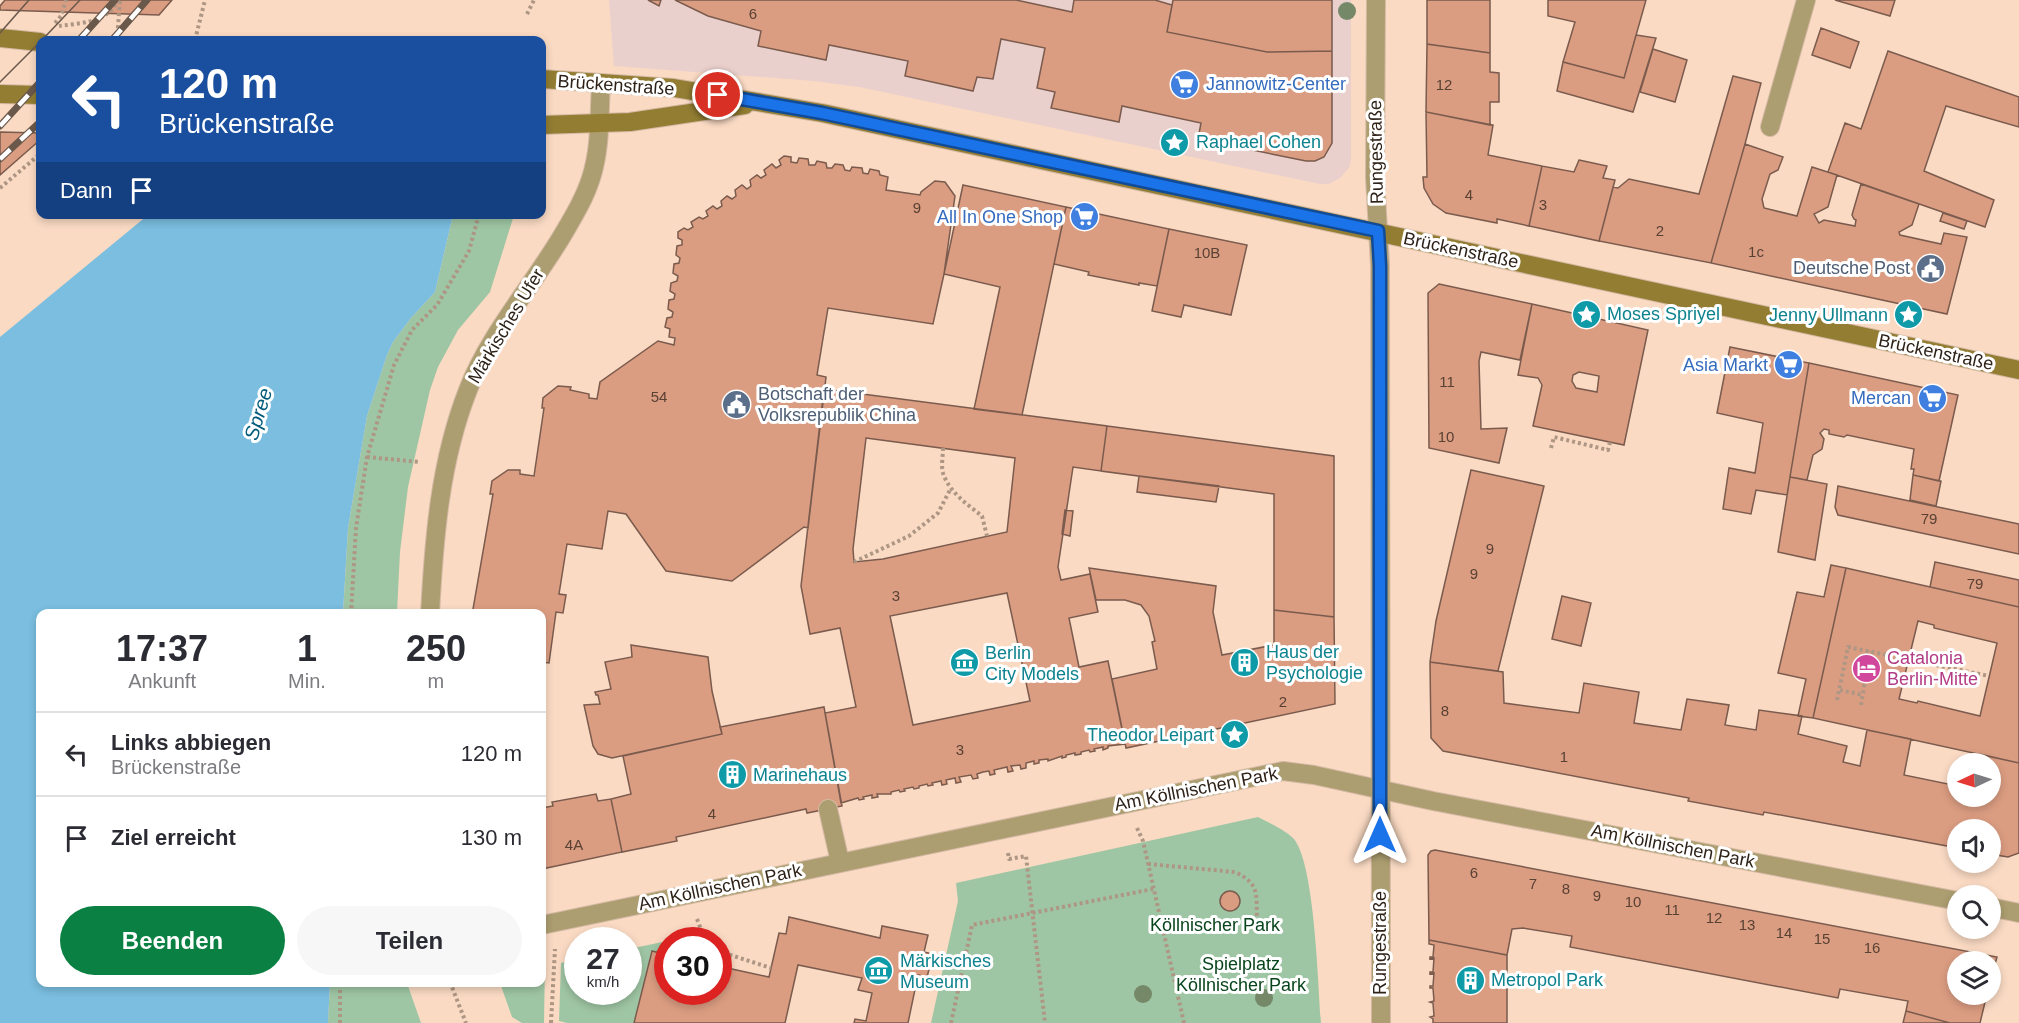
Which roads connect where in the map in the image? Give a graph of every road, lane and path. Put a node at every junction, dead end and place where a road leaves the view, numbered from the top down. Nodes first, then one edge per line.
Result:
1 (66, 0) edge
2 (119, 0) edge
3 (534, 0) edge
4 (1376, 0) edge
5 (1806, 0) edge
6 (205, 1) edge
7 (527, 15) dead end
8 (117, 36) edge
9 (196, 36) edge
10 (0, 38) edge
11 (36, 42) edge
12 (546, 79) edge
13 (601, 83) junction
14 (0, 94) edge
15 (36, 95) edge
16 (762, 103) junction
17 (599, 123) junction
18 (546, 125) edge
19 (1770, 127) dead end
20 (36, 157) edge
21 (0, 188) edge
22 (477, 219) edge
23 (1378, 231) junction
24 (2019, 370) edge
25 (1610, 442) dead end
26 (942, 448) dead end
27 (1551, 448) dead end
28 (367, 457) junction
29 (446, 468) junction
30 (951, 488) junction
31 (987, 536) dead end
32 (854, 562) dead end
33 (351, 609) edge
34 (430, 609) edge
35 (1870, 651) junction
36 (1989, 676) dead end
37 (1840, 690) junction
38 (1863, 695) junction
39 (1838, 700) dead end
40 (1861, 705) dead end
41 (1380, 789) junction
42 (1127, 803) junction
43 (828, 809) dead end
44 (1004, 828) junction
45 (840, 862) junction
46 (1148, 864) junction
47 (1153, 889) junction
48 (1947, 899) edge
49 (2001, 909) edge
50 (2019, 912) edge
51 (1034, 914) junction
52 (1257, 918) dead end
53 (549, 923) edge
54 (732, 955) edge
55 (771, 968) dead end
56 (1200, 986) dead end
57 (340, 987) edge
58 (452, 987) edge
59 (1176, 988) junction
60 (340, 1023) edge
61 (466, 1023) edge
62 (551, 1023) edge
63 (951, 1023) edge
64 (1045, 1023) edge
65 (1184, 1023) edge
66 (1381, 1023) edge

1 - 2 path
2 - 8 path
3 - 7 path
4 - 23 street, Rungestraße
5 - 19 street
6 - 9 path
10 - 11 main road
12 - 13 main road, Brückenstraße
13 - 16 main road, Brückenstraße
13 - 17 street, Märkisches Ufer
14 - 15 main road
16 - 17 main road, Brückenstraße
16 - 23 main road, Brückenstraße
17 - 18 main road, Brückenstraße
17 - 29 street, Märkisches Ufer
20 - 21 path
22 - 28 path
23 - 24 main road, Brückenstraße
23 - 41 street, Rungestraße
25 - 27 path
26 - 30 path
28 - 29 path
28 - 33 path
29 - 34 street, Märkisches Ufer
30 - 31 path
30 - 32 path
35 - 36 path
35 - 37 path
35 - 38 path
37 - 38 path
37 - 39 path
38 - 40 path
41 - 42 street, Am Köllnischen Park
41 - 48 street, Am Köllnischen Park
41 - 66 street, Rungestraße
42 - 44 street, Am Köllnischen Park
42 - 46 path
43 - 45 street
44 - 45 street, Am Köllnischen Park
44 - 51 path
45 - 53 street, Am Köllnischen Park
46 - 47 path
46 - 52 path
47 - 51 path
47 - 59 path
49 - 50 street
51 - 63 path
51 - 64 path
53 - 62 path
54 - 55 path
56 - 59 path
57 - 60 path
58 - 61 path
59 - 65 path

